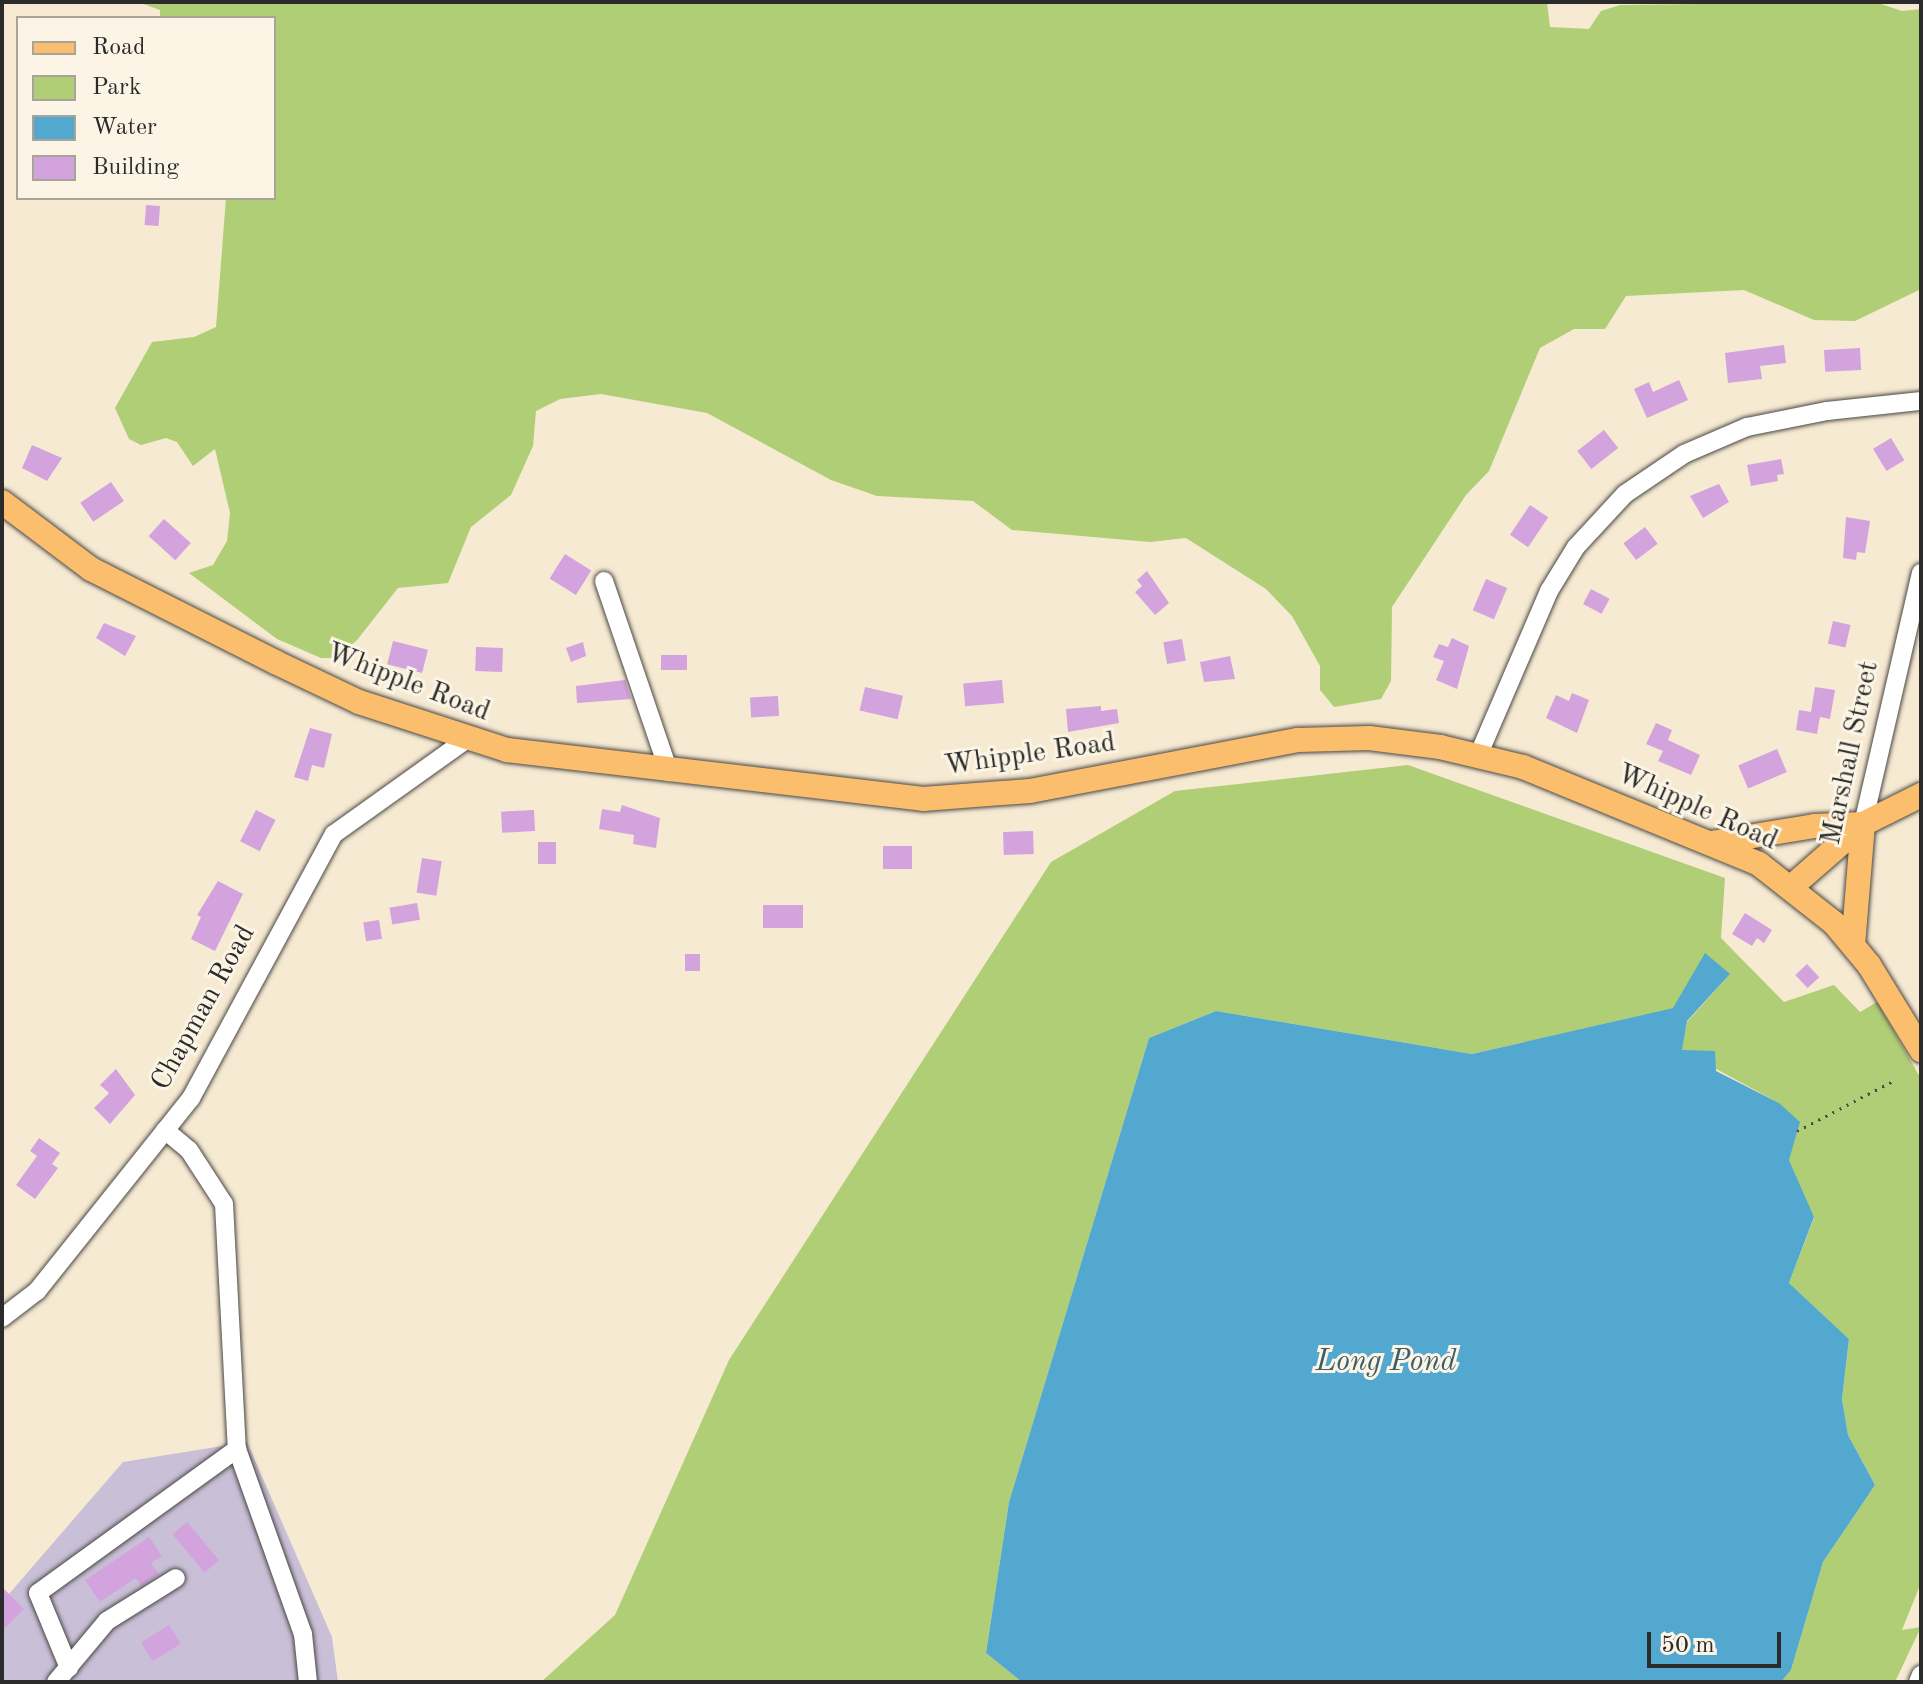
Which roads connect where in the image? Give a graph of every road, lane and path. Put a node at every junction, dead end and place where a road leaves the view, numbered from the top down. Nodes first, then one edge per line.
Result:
1 (1921, 401) edge
2 (2, 502) edge
3 (1921, 573) edge
4 (604, 581) dead end
5 (466, 740) junction
6 (1478, 756) junction
7 (669, 772) junction
8 (1921, 795) edge
9 (1863, 824) junction
10 (1711, 843) junction
11 (1790, 888) junction
12 (1853, 946) junction
13 (1921, 1050) edge
14 (1893, 1081) dead end
15 (165, 1130) junction
16 (1797, 1131) dead end
17 (2, 1318) edge
18 (237, 1449) junction
19 (176, 1578) dead end
20 (62, 1675) edge
21 (1921, 1675) edge
22 (308, 1682) edge
23 (1918, 1682) edge

1 - 6 street
2 - 5 main road, Whipple Road
3 - 9 street, Marshall Street
4 - 7 street
5 - 7 main road, Whipple Road
5 - 15 street, Chapman Road
6 - 7 main road, Whipple Road
6 - 10 main road, Whipple Road
8 - 9 main road
9 - 10 main road
9 - 11 main road
9 - 12 main road, Marshall Street
10 - 11 main road, Whipple Road
11 - 12 main road, Whipple Road
12 - 13 main road, Whipple Road
14 - 16 path
15 - 17 street, Chapman Road
15 - 18 street
18 - 20 street
18 - 22 street
19 - 20 street
21 - 23 street

